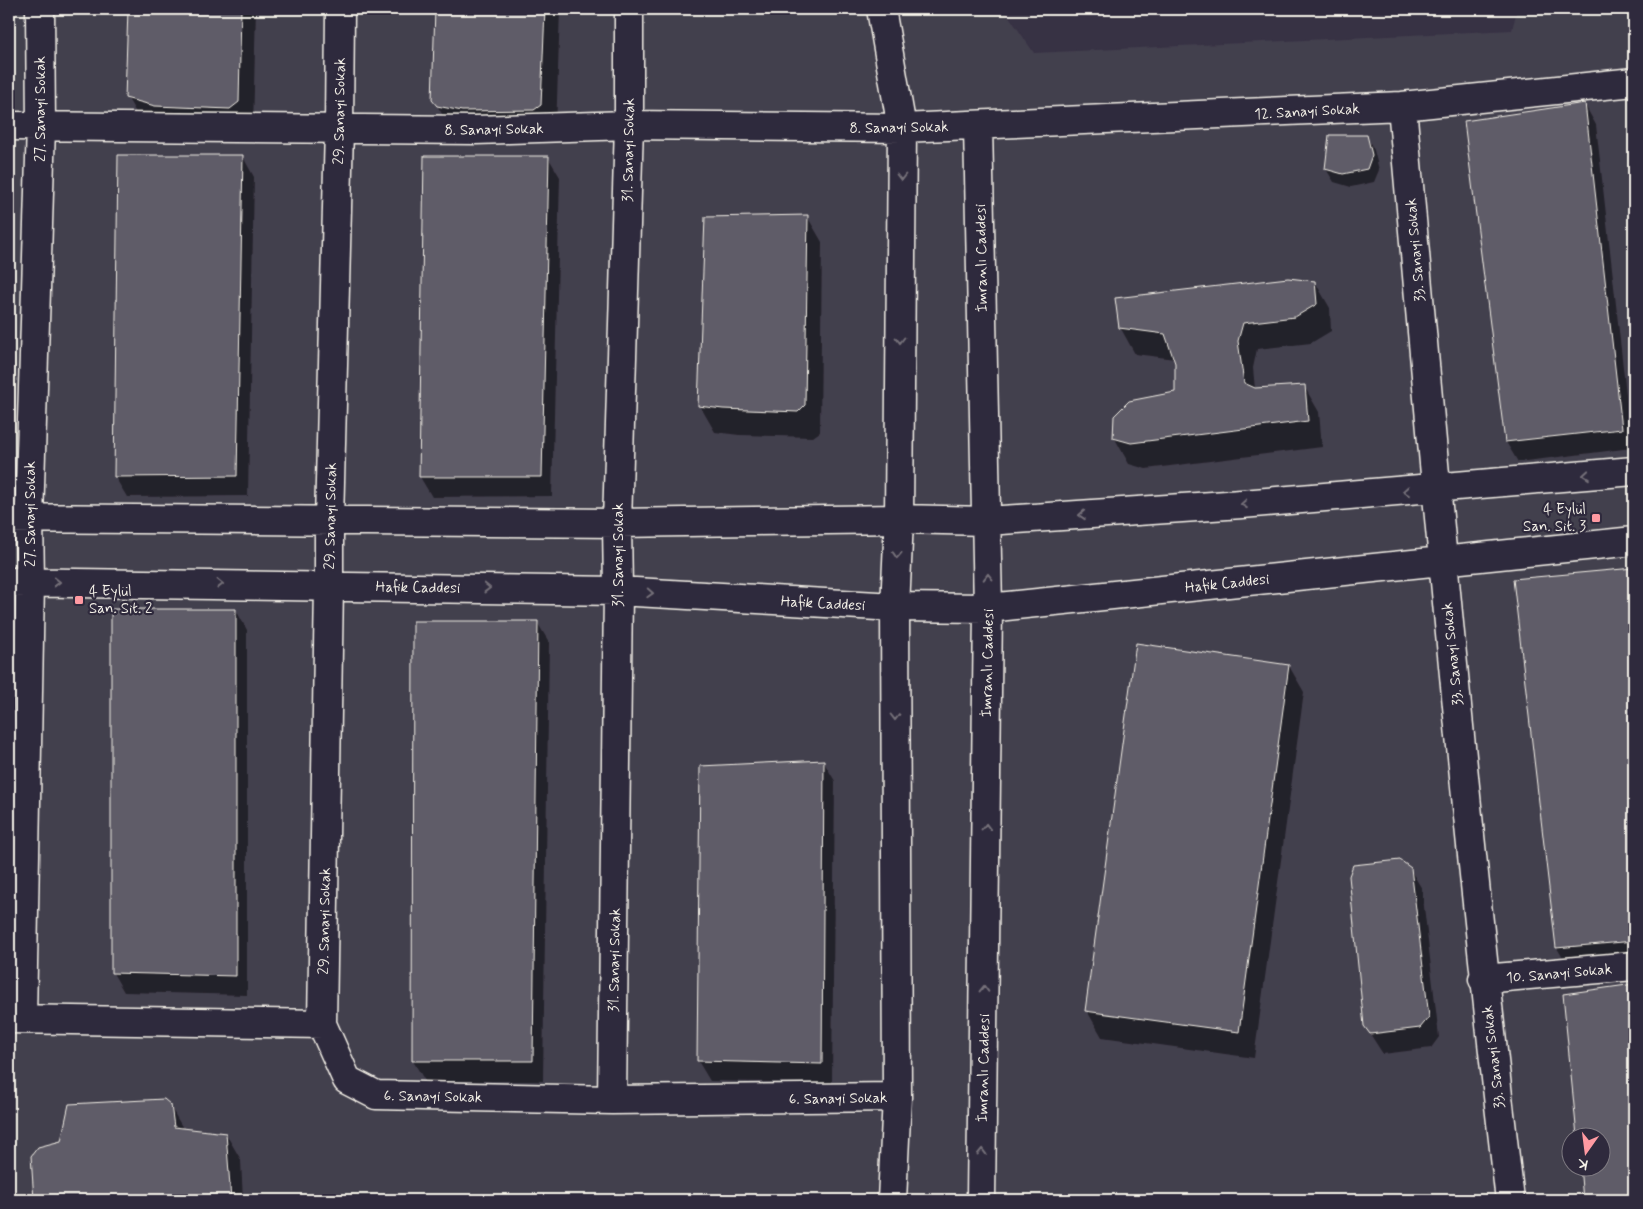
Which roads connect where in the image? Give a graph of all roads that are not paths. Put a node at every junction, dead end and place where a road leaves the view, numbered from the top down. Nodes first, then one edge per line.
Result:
1 (40, 9) edge
2 (340, 9) edge
3 (630, 9) edge
4 (881, 9) edge
5 (1634, 82) edge
6 (1402, 106) junction
7 (629, 125) junction
8 (9, 126) edge
9 (41, 126) junction
10 (978, 126) junction
11 (902, 128) junction
12 (339, 129) junction
13 (1634, 471) edge
14 (1435, 489) junction
15 (19, 518) edge
16 (899, 519) junction
17 (329, 521) junction
18 (987, 521) junction
19 (617, 523) junction
20 (1634, 541) edge
21 (1442, 561) junction
22 (19, 582) edge
23 (329, 585) junction
24 (618, 591) junction
25 (895, 607) junction
26 (988, 608) junction
27 (1634, 966) edge
28 (1484, 979) junction
29 (15, 1019) edge
30 (322, 1024) junction
31 (897, 1097) junction
32 (612, 1100) junction
33 (892, 1200) edge
34 (981, 1200) edge
35 (1510, 1200) edge

1 - 9 street, 27. Sanayi Sokak
2 - 12 street, 29. Sanayi Sokak
3 - 7 street, 31. Sanayi Sokak
4 - 11 street
5 - 6 street, 12. Sanayi Sokak
6 - 10 street, 12. Sanayi Sokak
6 - 14 street, 33. Sanayi Sokak
7 - 11 street, 8. Sanayi Sokak
7 - 12 street, 8. Sanayi Sokak
7 - 19 street, 31. Sanayi Sokak
8 - 9 street, 8. Sanayi Sokak
9 - 12 street, 8. Sanayi Sokak
9 - 15 street, 27. Sanayi Sokak
10 - 11 street, 8. Sanayi Sokak
10 - 18 street, İmranlı Caddesi
11 -> 16 street
12 - 17 street, 29. Sanayi Sokak
13 -> 14 street
14 -> 18 street
14 - 21 street, 33. Sanayi Sokak
15 - 17 street
15 - 22 street, 27. Sanayi Sokak
16 - 18 street
16 - 19 street
16 -> 25 street
17 - 19 street
17 - 23 street, 29. Sanayi Sokak
26 -> 18 street, İmranlı Caddesi
19 - 24 street, 31. Sanayi Sokak
20 - 21 street, Hafik Caddesi
21 - 26 street, Hafik Caddesi
21 - 28 street, 33. Sanayi Sokak
22 -> 23 street, Hafik Caddesi
22 - 29 street, 27. Sanayi Sokak
23 -> 24 street, Hafik Caddesi
23 - 30 street, 29. Sanayi Sokak
24 -> 25 street, Hafik Caddesi
24 - 32 street, 31. Sanayi Sokak
25 - 26 street, Hafik Caddesi
25 -> 31 street
34 -> 26 street, İmranlı Caddesi
27 - 28 street, 10. Sanayi Sokak
28 - 35 street, 33. Sanayi Sokak
29 - 30 street
30 - 32 street, 6. Sanayi Sokak
31 - 32 street, 6. Sanayi Sokak
31 - 33 street

